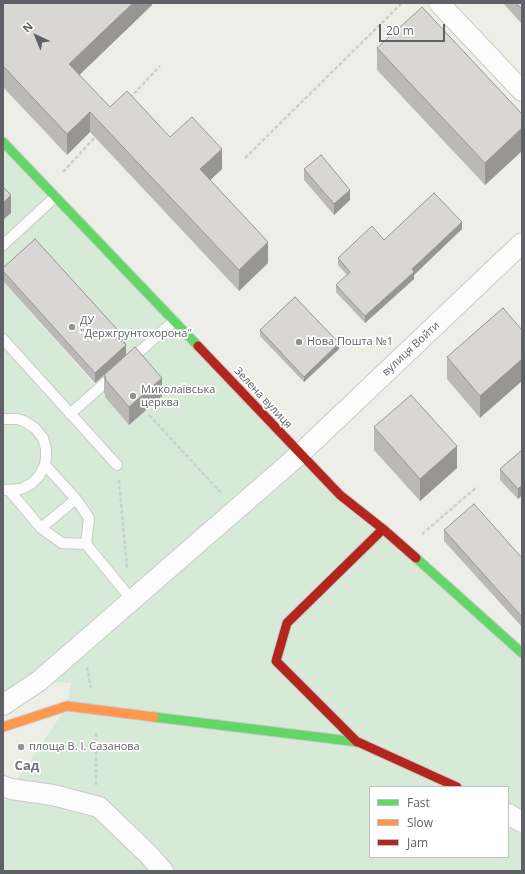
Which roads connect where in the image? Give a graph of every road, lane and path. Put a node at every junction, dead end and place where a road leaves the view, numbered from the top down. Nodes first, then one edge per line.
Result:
1 (402, 3) edge
2 (439, 3) edge
3 (160, 66) dead end
4 (522, 91) edge
5 (129, 100) edge
6 (98, 134) edge
7 (3, 142) edge
8 (245, 158) dead end
9 (55, 197) junction
10 (522, 243) edge
11 (3, 245) edge
12 (174, 321) junction
13 (3, 340) edge
14 (70, 414) junction
15 (149, 415) dead end
16 (4, 417) edge
17 (300, 454) junction
18 (44, 465) junction
19 (117, 465) joint
20 (476, 487) dead end
21 (6, 490) edge
22 (76, 499) junction
23 (236, 510) junction
24 (41, 528) junction
25 (383, 529) junction
26 (86, 544) junction
27 (405, 549) junction
28 (131, 599) junction
29 (522, 654) edge
30 (3, 705) edge
31 (3, 727) edge
32 (357, 742) junction
33 (3, 786) edge
34 (455, 786) edge
35 (509, 815) edge
36 (522, 822) edge
37 (163, 871) edge

1 - 8 path
2 - 4 street
3 - 5 path
6 - 9 path
7 - 9 street, Зелена вулиця
9 - 11 lane
9 - 12 street, Зелена вулиця
10 - 17 street, вулиця Войти
12 - 14 lane
12 - 17 street, Зелена вулиця
13 - 14 lane
14 - 19 lane
15 - 23 path
16 - 18 lane
17 - 23 street, вулиця Войти
17 - 25 street, Зелена вулиця
18 - 21 lane
18 - 22 lane
19 - 28 path
20 - 27 path
21 - 24 lane
22 - 24 lane
22 - 26 lane
23 - 28 street, вулиця Войти
24 - 26 lane
25 - 27 street, Зелена вулиця
25 - 32 street
26 - 28 lane
27 - 29 street, Зелена вулиця
28 - 30 street, вулиця Войти
31 - 32 street
32 - 34 street
33 - 37 street
35 - 36 street

